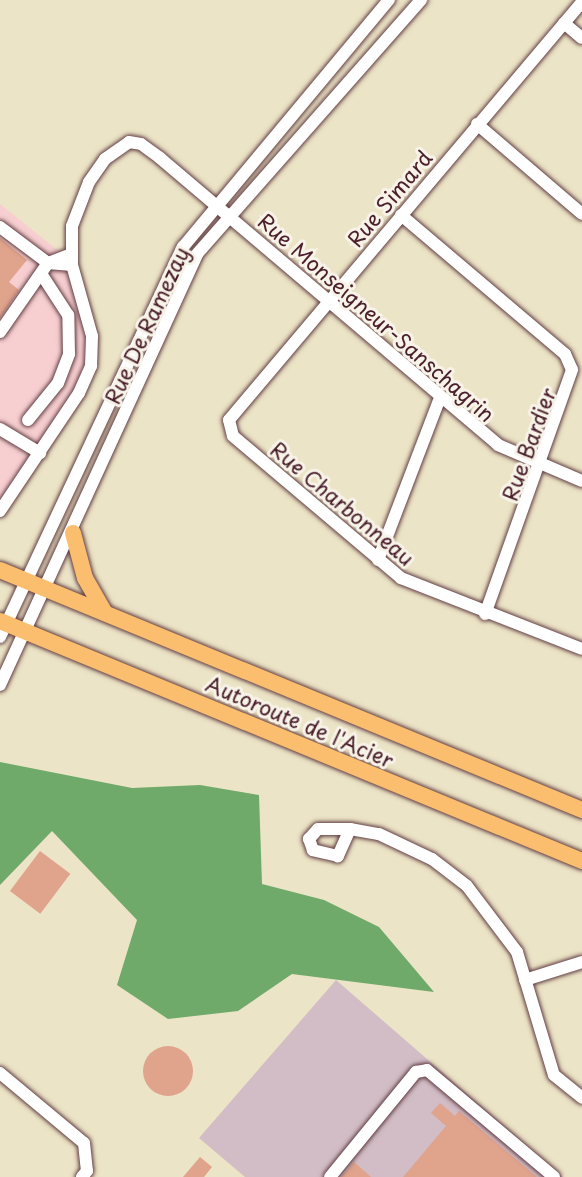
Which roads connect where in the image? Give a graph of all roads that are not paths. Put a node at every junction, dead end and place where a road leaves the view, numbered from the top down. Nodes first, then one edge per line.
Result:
1 (389, 0) edge
2 (421, 0) edge
3 (582, 2) edge
4 (564, 23) junction
5 (582, 38) edge
6 (333, 65) junction
7 (352, 78) junction
8 (477, 124) junction
9 (216, 205) junction
10 (582, 214) edge
11 (229, 215) junction
12 (401, 215) junction
13 (0, 227) edge
14 (72, 259) junction
15 (48, 263) junction
16 (42, 275) junction
17 (326, 302) junction
18 (0, 332) edge
19 (440, 398) junction
20 (28, 420) dead end
21 (229, 420) joint
22 (0, 429) edge
23 (40, 453) junction
24 (540, 465) junction
25 (582, 481) edge
26 (0, 511) edge
27 (73, 533) junction
28 (378, 560) junction
29 (0, 570) edge
30 (26, 581) junction
31 (45, 589) junction
32 (105, 613) junction
33 (485, 614) junction
34 (2, 627) edge
35 (25, 632) junction
36 (582, 649) edge
37 (0, 685) edge
38 (582, 810) edge
39 (350, 830) dead end
40 (582, 861) edge
41 (582, 962) edge
42 (525, 980) junction
43 (0, 1073) edge
44 (582, 1098) edge
45 (82, 1177) edge
46 (330, 1177) edge
47 (554, 1177) edge

1 - 6 street, Rue De Ramezay
2 - 7 street, Rue De Ramezay
3 - 4 street, Rue Simard
4 - 5 street
4 - 8 street, Rue Simard
6 - 7 street
6 - 9 street, Rue De Ramezay
7 - 11 street, Rue De Ramezay
8 - 10 street
8 - 12 street, Rue Simard
9 - 11 street, Rue Monseigneur-Sanschagrin
9 - 14 street, Rue Monseigneur-Sanschagrin
9 - 30 street, Rue De Ramezay
11 - 17 street, Rue Monseigneur-Sanschagrin
11 - 27 street, Rue De Ramezay
12 - 17 street, Rue Simard
12 - 24 street, Rue Bardier
13 - 15 street
14 - 15 street
14 - 23 street
15 - 16 street
16 - 18 street
16 - 20 street
17 - 19 street, Rue Monseigneur-Sanschagrin
17 - 21 street, Rue Simard
19 - 24 street, Rue Monseigneur-Sanschagrin
19 - 28 street
21 - 28 street, Rue Charbonneau
22 - 23 street
23 - 26 street
24 - 25 street, Rue Monseigneur-Sanschagrin
24 - 33 street, Rue Bardier
27 - 31 street, Rue De Ramezay
27 - 32 highway
28 - 33 street, Rue Charbonneau
29 - 30 highway, Autoroute de l'Acier
30 - 31 highway, Autoroute de l'Acier
30 - 34 street, Rue De Ramezay
31 - 32 highway, Autoroute de l'Acier
31 - 35 street, Rue De Ramezay
32 - 38 highway, Autoroute de l'Acier
33 - 36 street, Rue Charbonneau
34 - 35 highway, Autoroute de l'Acier
35 - 37 street, Rue De Ramezay
35 - 40 highway, Autoroute de l'Acier
39 - 42 street
41 - 42 street
42 - 44 street
43 - 45 street
46 - 47 street

